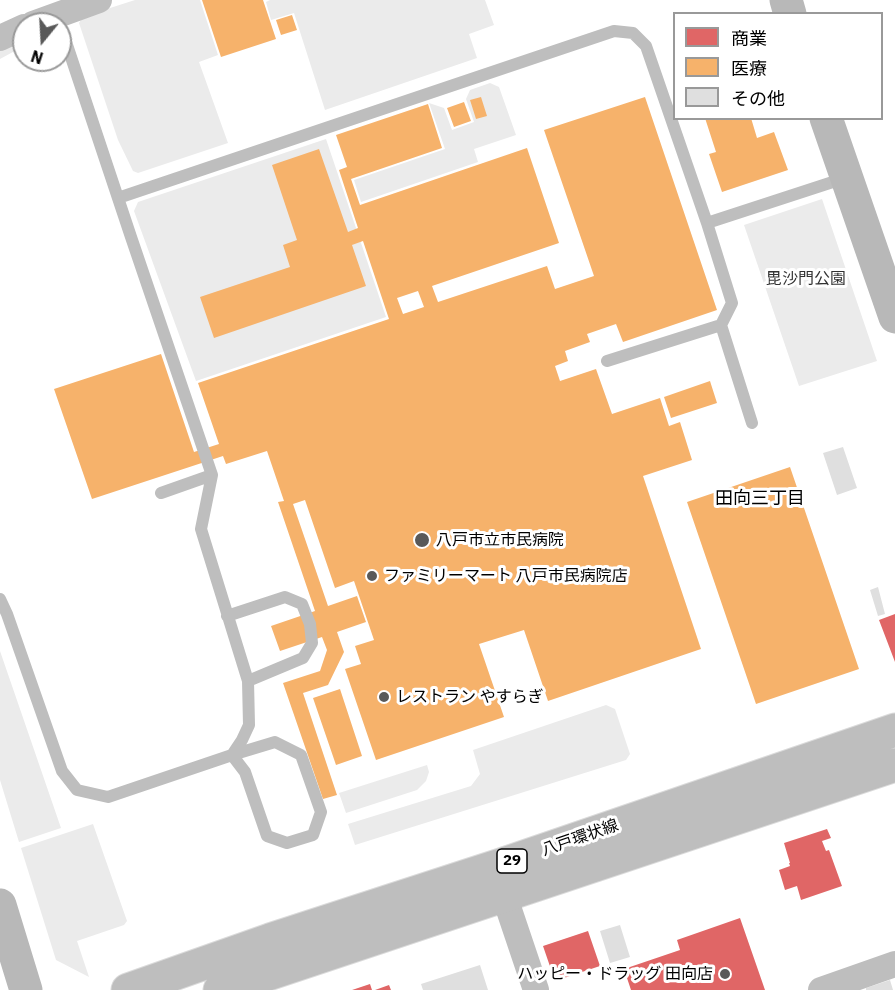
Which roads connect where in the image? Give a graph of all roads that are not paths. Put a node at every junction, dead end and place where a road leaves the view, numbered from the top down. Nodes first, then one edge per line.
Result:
1 (99, 0) edge
2 (72, 12) edge
3 (72, 60) edge
4 (827, 120) edge
5 (846, 177) junction
6 (118, 198) junction
7 (707, 223) junction
8 (895, 317) edge
9 (721, 325) junction
10 (607, 361) dead end
11 (752, 423) dead end
12 (212, 475) junction
13 (161, 494) dead end
14 (0, 599) edge
15 (227, 616) junction
16 (248, 681) junction
17 (895, 730) edge
18 (232, 755) junction
19 (895, 765) edge
20 (504, 895) junction
21 (0, 905) edge
22 (895, 964) edge
23 (26, 990) edge
24 (128, 990) edge
25 (220, 990) edge
26 (536, 990) edge
27 (821, 990) edge

1 - 2 street
3 - 6 lane
4 - 5 street
5 - 7 lane
5 - 8 street
6 - 7 lane
6 - 12 lane
7 - 9 lane
9 - 10 lane
9 - 11 lane
12 - 13 lane
12 - 15 lane
14 - 18 lane
15 - 16 lane
15 - 16 lane
16 - 18 lane
17 - 24 main road, 八戸環状線 / 29
18 - 18 lane
19 - 20 main road, 八戸環状線 / 29
20 - 25 main road, 八戸環状線 / 29
20 - 26 street
21 - 23 street
22 - 27 street

